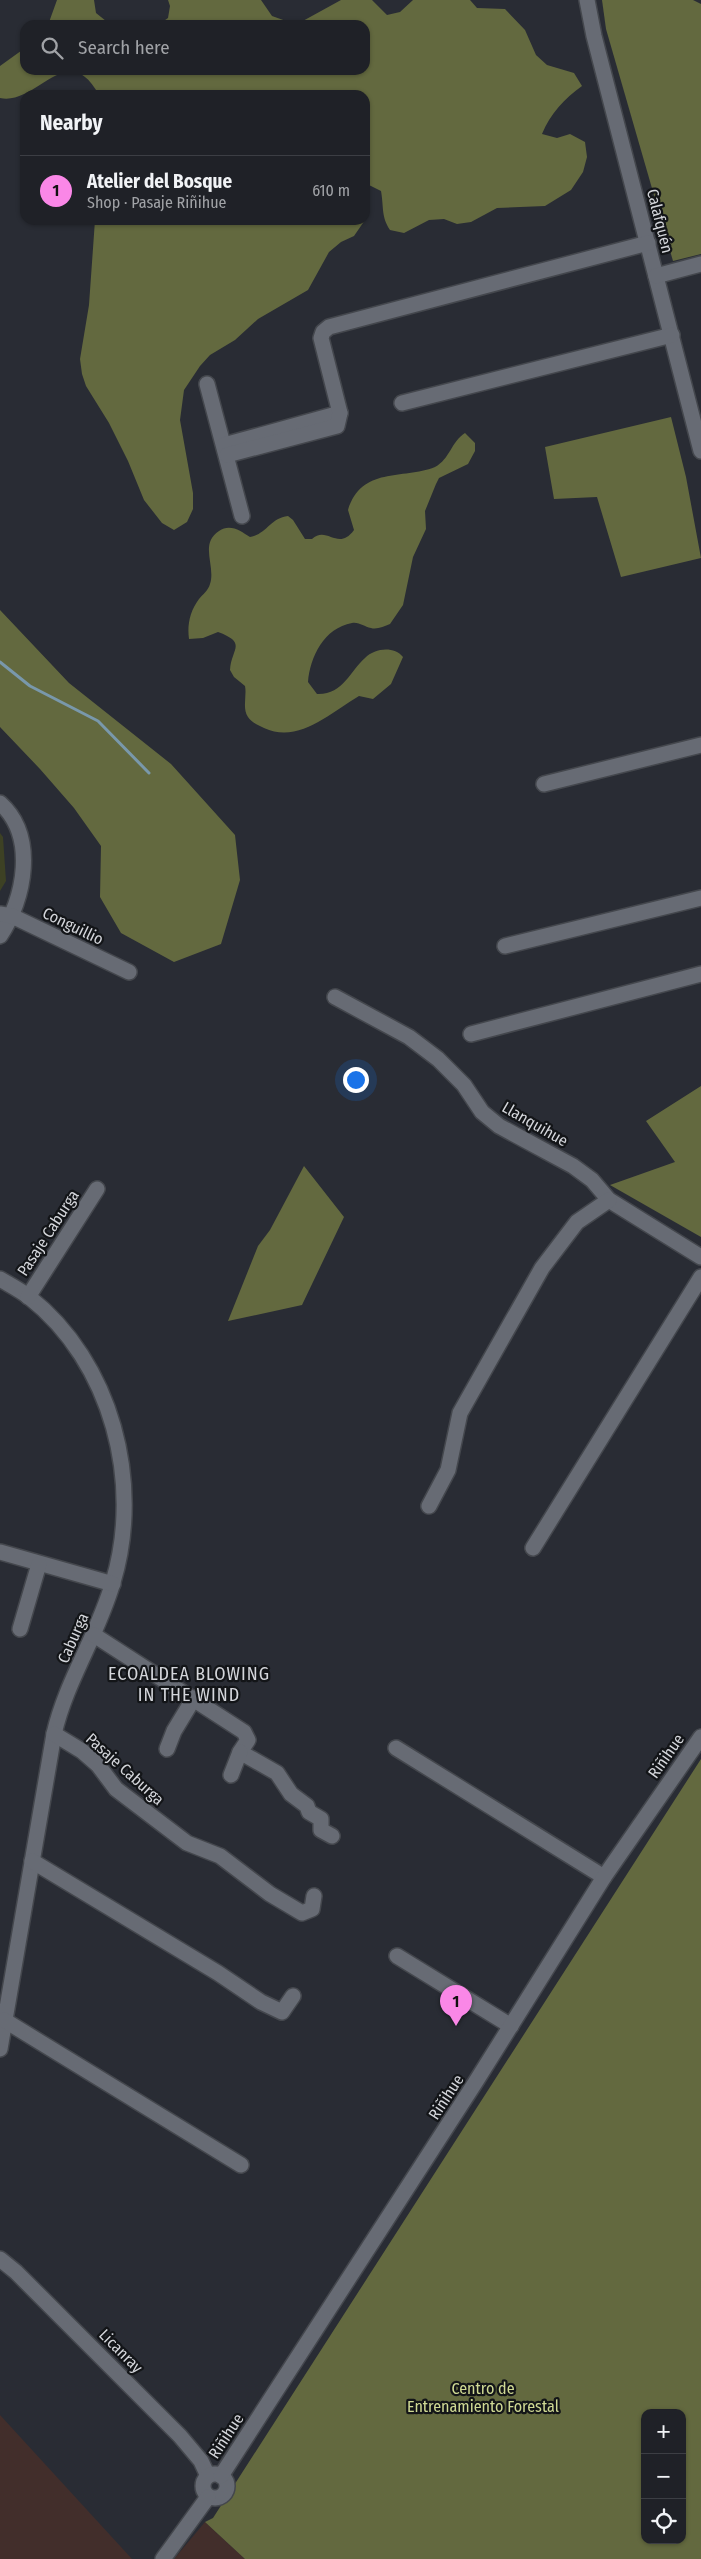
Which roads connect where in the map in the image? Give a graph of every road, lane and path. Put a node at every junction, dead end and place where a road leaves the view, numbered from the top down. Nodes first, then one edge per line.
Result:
1 (587, 0) edge
2 (648, 243) junction
3 (701, 264) edge
4 (656, 276) junction
5 (672, 335) junction
6 (207, 384) dead end
7 (402, 403) dead end
8 (225, 450) junction
9 (701, 451) edge
10 (242, 516) dead end
11 (701, 745) edge
12 (544, 784) dead end
13 (0, 802) edge
14 (701, 898) edge
15 (6, 915) edge
16 (0, 936) edge
17 (505, 946) dead end
18 (129, 972) dead end
19 (701, 974) edge
20 (335, 997) dead end
21 (471, 1034) dead end
22 (97, 1189) dead end
23 (609, 1200) junction
24 (701, 1257) edge
25 (701, 1277) edge
26 (0, 1279) edge
27 (28, 1296) junction
28 (429, 1506) dead end
29 (532, 1548) dead end
30 (0, 1552) edge
31 (39, 1564) junction
32 (113, 1584) junction
33 (20, 1629) dead end
34 (94, 1635) junction
35 (194, 1698) junction
36 (54, 1734) junction
37 (701, 1737) edge
38 (396, 1748) dead end
39 (167, 1749) dead end
40 (240, 1752) junction
41 (231, 1775) dead end
42 (332, 1836) dead end
43 (32, 1861) junction
44 (604, 1877) junction
45 (314, 1896) dead end
46 (398, 1956) dead end
47 (293, 1996) dead end
48 (4, 2020) junction
49 (511, 2026) junction
50 (0, 2049) edge
51 (241, 2165) dead end
52 (0, 2259) edge
53 (214, 2476) junction
54 (208, 2497) junction
55 (163, 2559) edge

1 - 2 street, Calafquén
2 - 4 street, Calafquén
2 - 8 street
3 - 4 street
4 - 5 street, Calafquén
5 - 7 street
5 - 9 street, Calafquén
6 - 8 street
8 - 10 street
11 - 12 street
13 - 15 street
14 - 17 street
15 - 16 street
15 - 18 street, Conguillio
19 - 21 street
20 - 23 street, Llanquihue
22 - 27 street, Pasaje Caburga
23 - 24 street, Llanquihue
23 - 28 street
25 - 29 street
26 - 27 street, Caburga
27 - 32 street, Caburga
30 - 31 street
31 - 32 street
31 - 33 street
32 - 34 street, Caburga
34 - 35 street
34 - 36 street, Caburga
35 - 39 street
35 - 40 street
36 - 43 street, Caburga
36 - 45 street, Pasaje Caburga
37 - 44 street, Riñihue
38 - 44 street
40 - 41 street
40 - 42 street
43 - 47 street
43 - 48 street, Caburga
44 - 49 street, Riñihue
46 - 49 street
48 - 50 street, Caburga
48 - 51 street
49 - 53 street, Riñihue
52 - 53 street, Licanray
53 - 54 street, Riñihue
53 - 54 street, Riñihue
54 - 55 street, Riñihue

